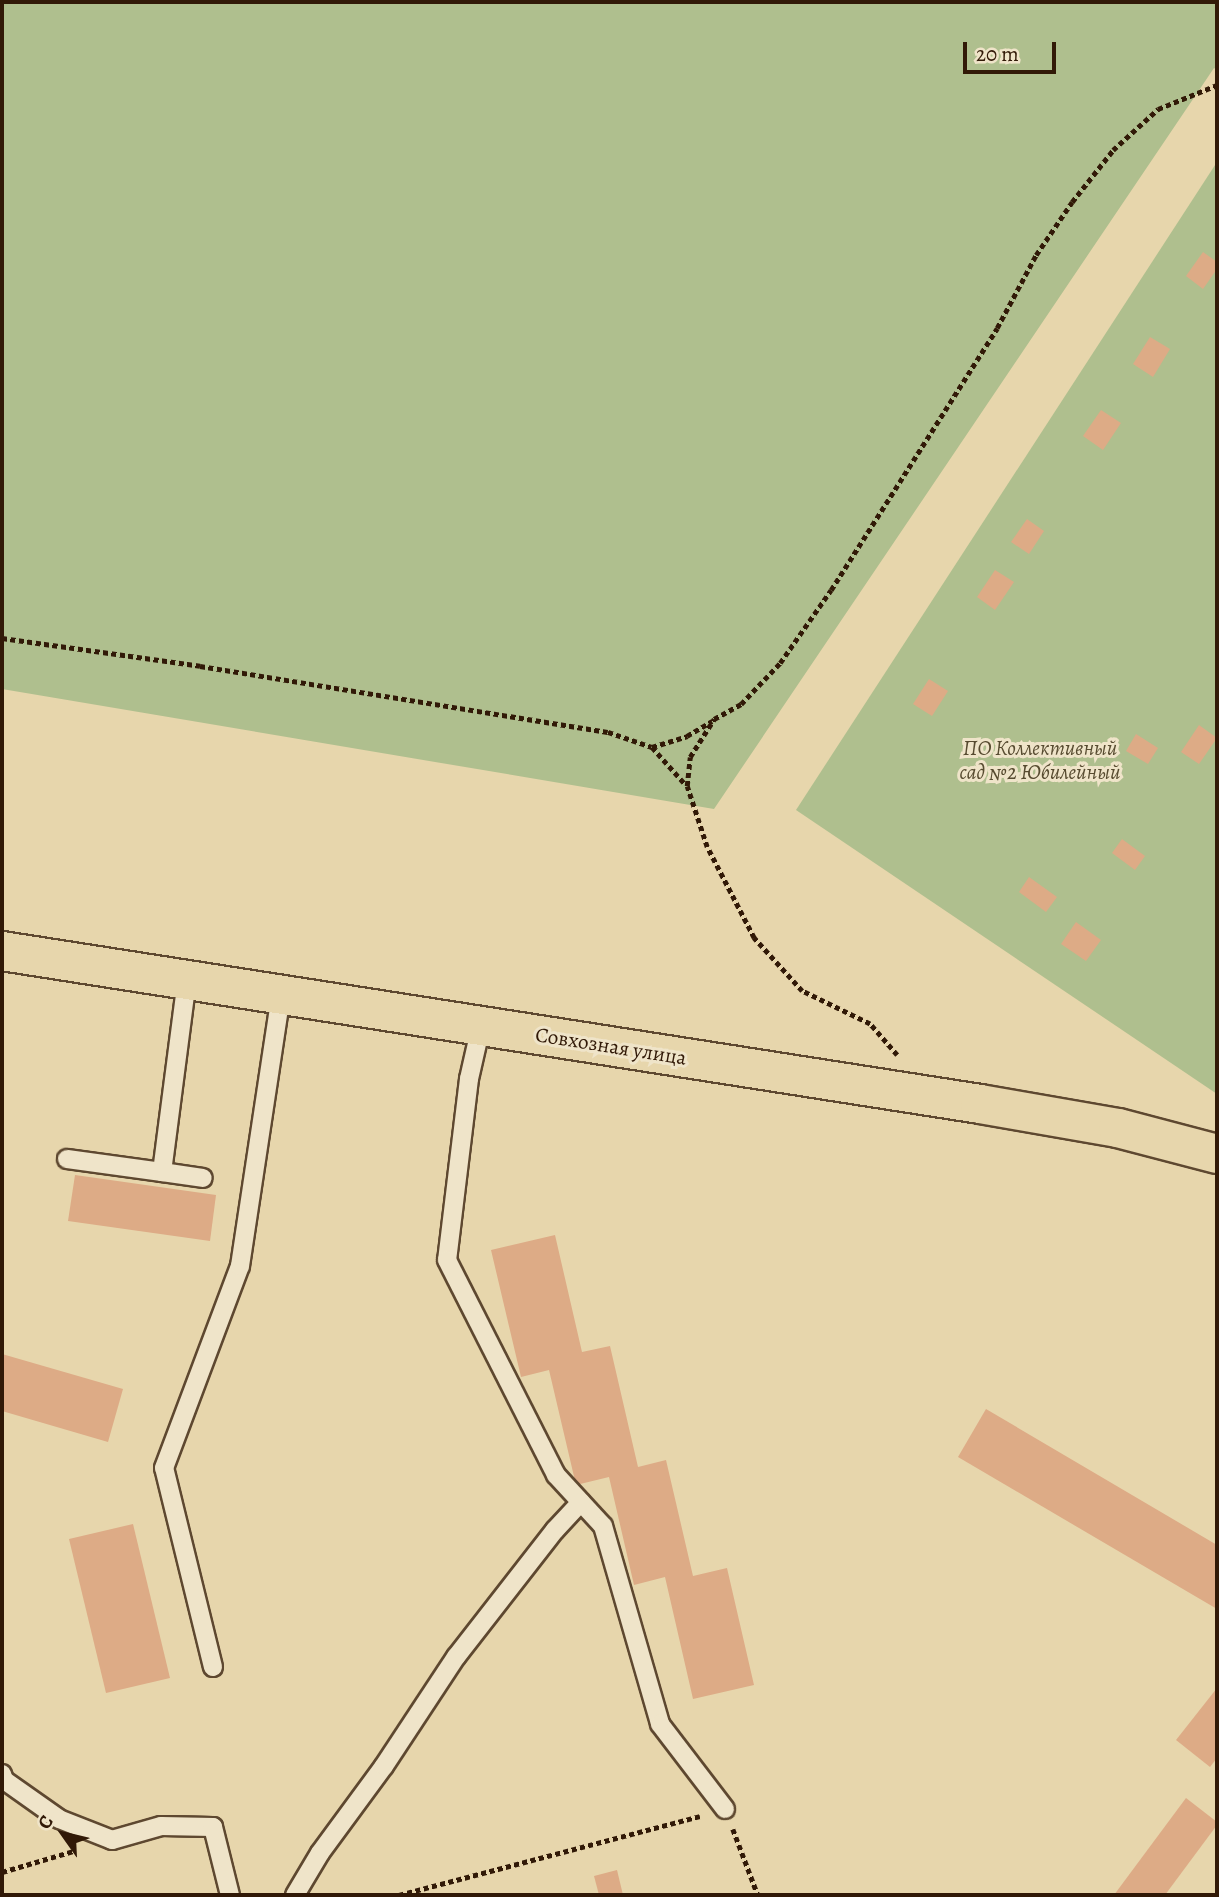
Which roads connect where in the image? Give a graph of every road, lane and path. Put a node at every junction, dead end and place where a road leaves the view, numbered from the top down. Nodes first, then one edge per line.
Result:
1 (1217, 85) edge
2 (2, 638) edge
3 (714, 719) junction
4 (652, 747) junction
5 (687, 786) junction
6 (2, 951) edge
7 (187, 979) junction
8 (281, 994) junction
9 (481, 1026) junction
10 (898, 1055) dead end
11 (1217, 1154) edge
12 (67, 1159) dead end
13 (162, 1172) junction
14 (203, 1178) dead end
15 (581, 1502) junction
16 (213, 1667) dead end
17 (2, 1774) edge
18 (725, 1809) junction
19 (112, 1840) junction
20 (2, 1872) edge
21 (230, 1895) edge
22 (295, 1895) edge
23 (399, 1895) edge
24 (758, 1895) edge

1 - 3 path
2 - 4 path
3 - 4 path
3 - 5 path
4 - 5 path
5 - 10 path
6 - 7 main road, Совхозная улица
7 - 8 main road, Совхозная улица
7 - 13 lane
8 - 9 main road, Совхозная улица
8 - 16 lane
9 - 11 main road, Совхозная улица
9 - 15 lane
12 - 13 lane
13 - 14 lane
15 - 18 lane
15 - 22 lane
17 - 19 lane
18 - 23 path
18 - 24 path
19 - 20 path
19 - 21 lane

